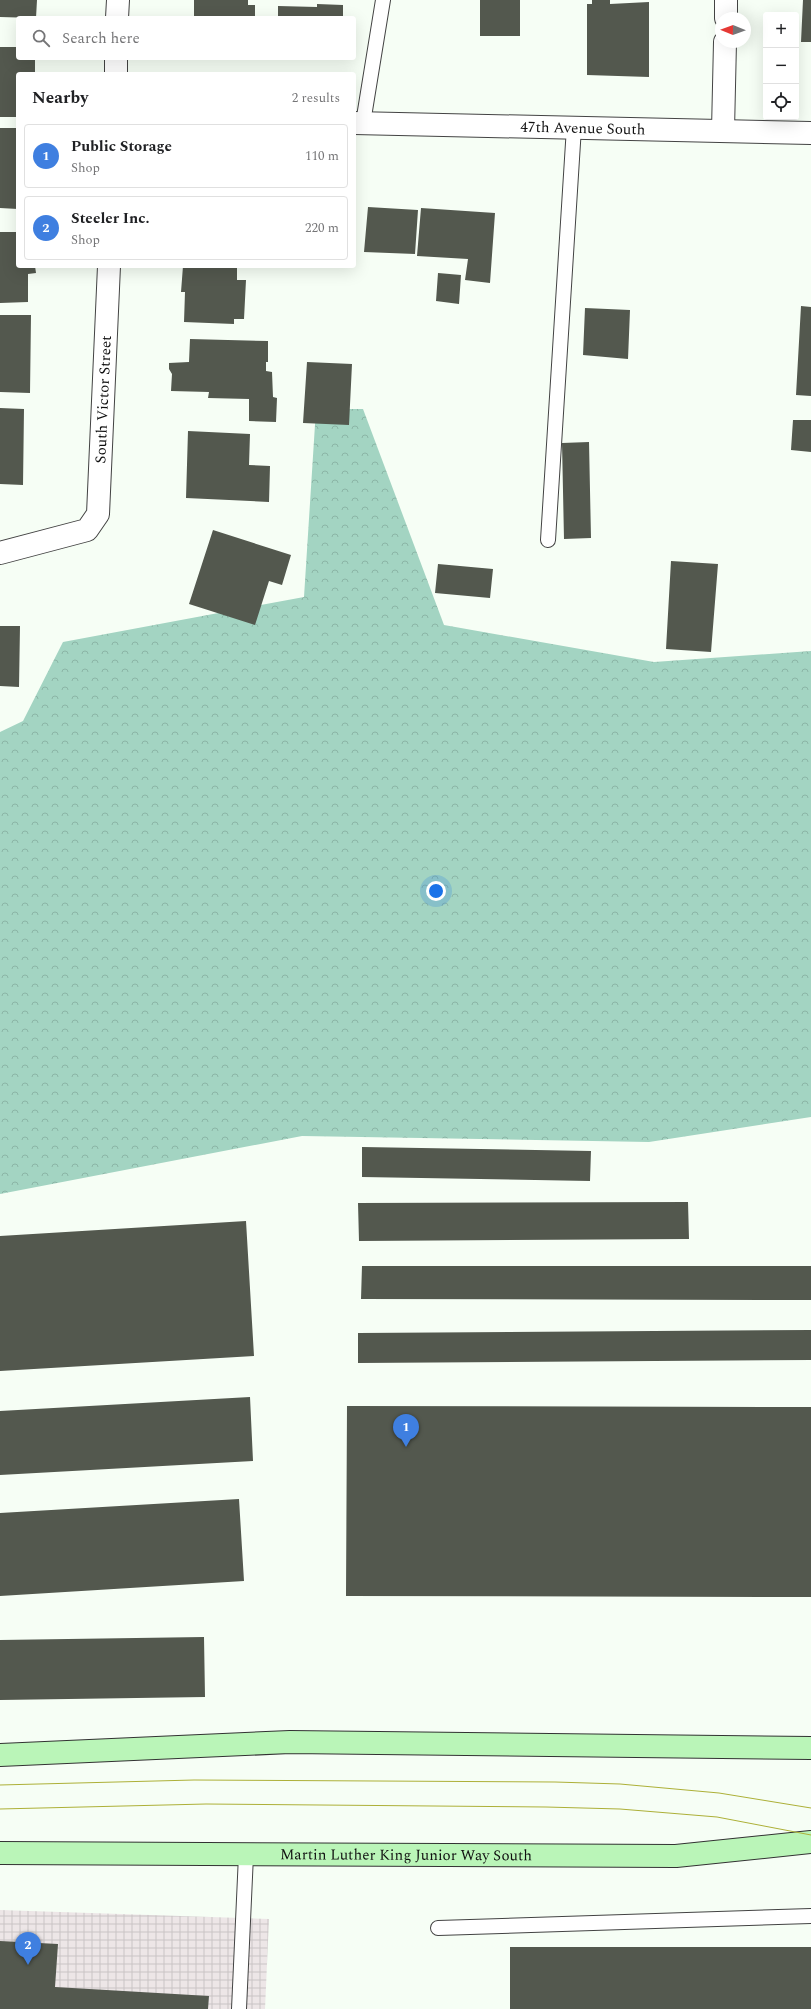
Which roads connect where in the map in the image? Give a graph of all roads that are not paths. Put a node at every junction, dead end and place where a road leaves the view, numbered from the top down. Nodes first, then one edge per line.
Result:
1 (118, 0) edge
2 (383, 0) edge
3 (726, 0) edge
4 (726, 12) edge
5 (118, 16) edge
6 (725, 48) edge
7 (116, 60) edge
8 (116, 72) edge
9 (359, 123) edge
10 (574, 127) junction
11 (723, 130) junction
12 (811, 133) edge
13 (109, 268) edge
14 (548, 540) dead end
15 (0, 553) edge
16 (811, 1748) edge
17 (0, 1755) edge
18 (811, 1842) edge
19 (0, 1853) edge
20 (246, 1855) junction
21 (811, 1916) edge
22 (438, 1928) dead end
23 (239, 2009) edge

1 - 5 street
2 - 9 lane
3 - 4 street
6 - 11 street
7 - 8 street
9 - 10 street, 47th Avenue South
10 - 11 street, 47th Avenue South
10 - 14 lane
11 - 12 street, 47th Avenue South
13 - 15 street, South Victor Street
16 - 17 main road
18 - 20 main road, Martin Luther King Junior Way South
19 - 20 main road, Martin Luther King Junior Way South
20 - 23 lane
21 - 22 lane

